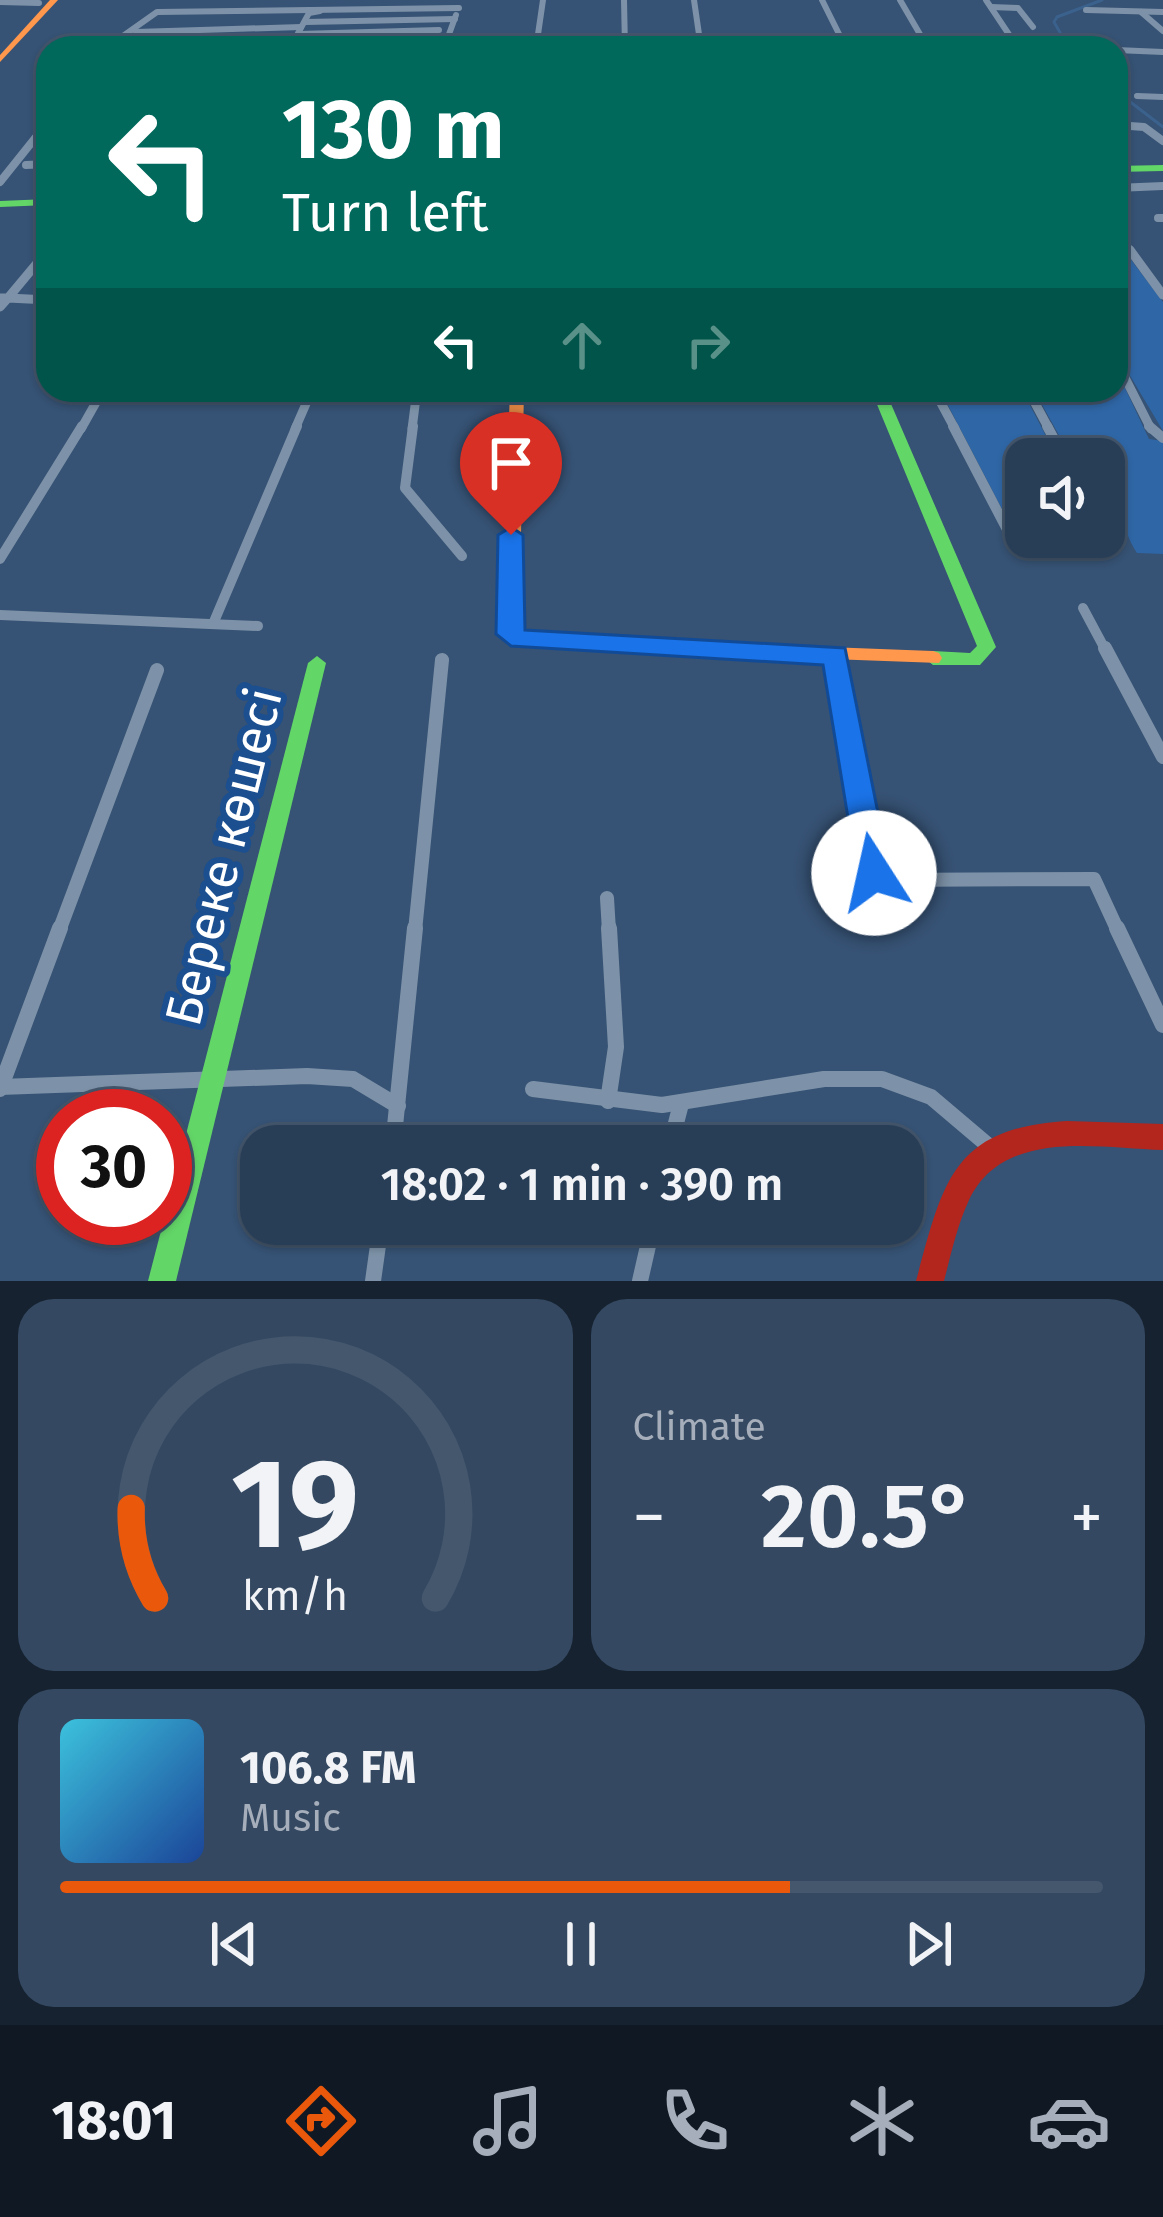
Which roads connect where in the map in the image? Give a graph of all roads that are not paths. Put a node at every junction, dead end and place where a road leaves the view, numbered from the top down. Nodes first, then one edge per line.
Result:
1 (543, 0) edge
2 (624, 0) edge
3 (694, 0) edge
4 (822, 0) edge
5 (900, 0) edge
6 (45, 1) edge
7 (0, 2) edge
8 (166, 2) edge
9 (988, 4) edge
10 (460, 5) edge
11 (1162, 6) edge
12 (1086, 10) dead end
13 (157, 12) junction
14 (1141, 12) junction
15 (455, 19) junction
16 (1033, 27) dead end
17 (440, 30) dead end
18 (1163, 31) edge
19 (136, 32) dead end
20 (122, 36) edge
21 (297, 36) edge
22 (449, 36) edge
23 (538, 36) edge
24 (625, 36) edge
25 (699, 36) edge
26 (840, 36) edge
27 (921, 36) edge
28 (1010, 36) edge
29 (0, 42) edge
30 (1128, 50) edge
31 (1163, 52) edge
32 (0, 60) edge
33 (1137, 96) dead end
34 (1163, 97) edge
35 (1128, 125) edge
36 (36, 137) edge
37 (1163, 141) edge
38 (26, 165) dead end
39 (36, 165) edge
40 (1163, 168) edge
41 (1128, 169) edge
42 (0, 182) edge
43 (1163, 186) edge
44 (1128, 187) edge
45 (36, 202) edge
46 (0, 204) edge
47 (1128, 247) edge
48 (36, 264) edge
49 (1163, 295) edge
50 (36, 300) edge
51 (3, 301) edge
52 (1128, 384) edge
53 (96, 402) edge
54 (307, 402) edge
55 (416, 402) edge
56 (517, 402) edge
57 (883, 402) edge
58 (940, 402) edge
59 (1034, 402) edge
60 (1054, 438) edge
61 (1163, 438) edge
62 (1005, 526) edge
63 (461, 556) dead end
64 (0, 560) edge
65 (1083, 608) dead end
66 (0, 615) edge
67 (213, 624) junction
68 (258, 626) dead end
69 (835, 656) junction
70 (442, 660) dead end
71 (317, 663) dead end
72 (157, 670) dead end
73 (1163, 758) edge
74 (607, 898) dead end
75 (1163, 1024) edge
76 (211, 1079) junction
77 (0, 1088) edge
78 (533, 1089) dead end
79 (608, 1102) junction
80 (681, 1104) junction
81 (398, 1106) junction
82 (396, 1125) edge
83 (676, 1125) edge
84 (1163, 1138) edge
85 (990, 1147) junction
86 (378, 1245) edge
87 (648, 1245) edge
88 (162, 1281) edge
89 (373, 1281) edge
90 (640, 1281) edge
91 (930, 1281) edge

1 - 23 street
2 - 24 street
3 - 25 street
4 - 26 street
5 - 27 street
6 - 7 street
6 - 29 street
6 - 32 street
8 - 13 street
9 - 16 street
9 - 28 street
10 - 13 street
10 - 15 street
10 - 21 street
11 - 14 street
12 - 14 street
13 - 20 street
14 - 18 street
15 - 21 street
15 - 22 street
17 - 21 street
19 - 21 street
30 - 31 street
33 - 34 street
35 - 37 street
36 - 42 street
38 - 39 street
40 - 41 street
43 - 44 street
45 - 46 street
47 - 49 street
48 - 51 street
50 - 51 street
52 - 61 street
53 - 64 street
54 - 67 street
55 - 63 street
56 - 69 street
57 - 69 street
58 - 62 street
59 - 60 street
65 - 73 street
66 - 67 street
67 - 68 street
69 - 75 street
70 - 81 street
71 - 76 street, Береке көшесі
72 - 77 street
74 - 79 street
76 - 77 street
76 - 81 street
76 - 88 street, Береке көшесі
78 - 79 street
79 - 80 street
80 - 83 street
80 - 85 street
81 - 82 street
84 - 85 street
85 - 91 street
86 - 89 street
87 - 90 street

